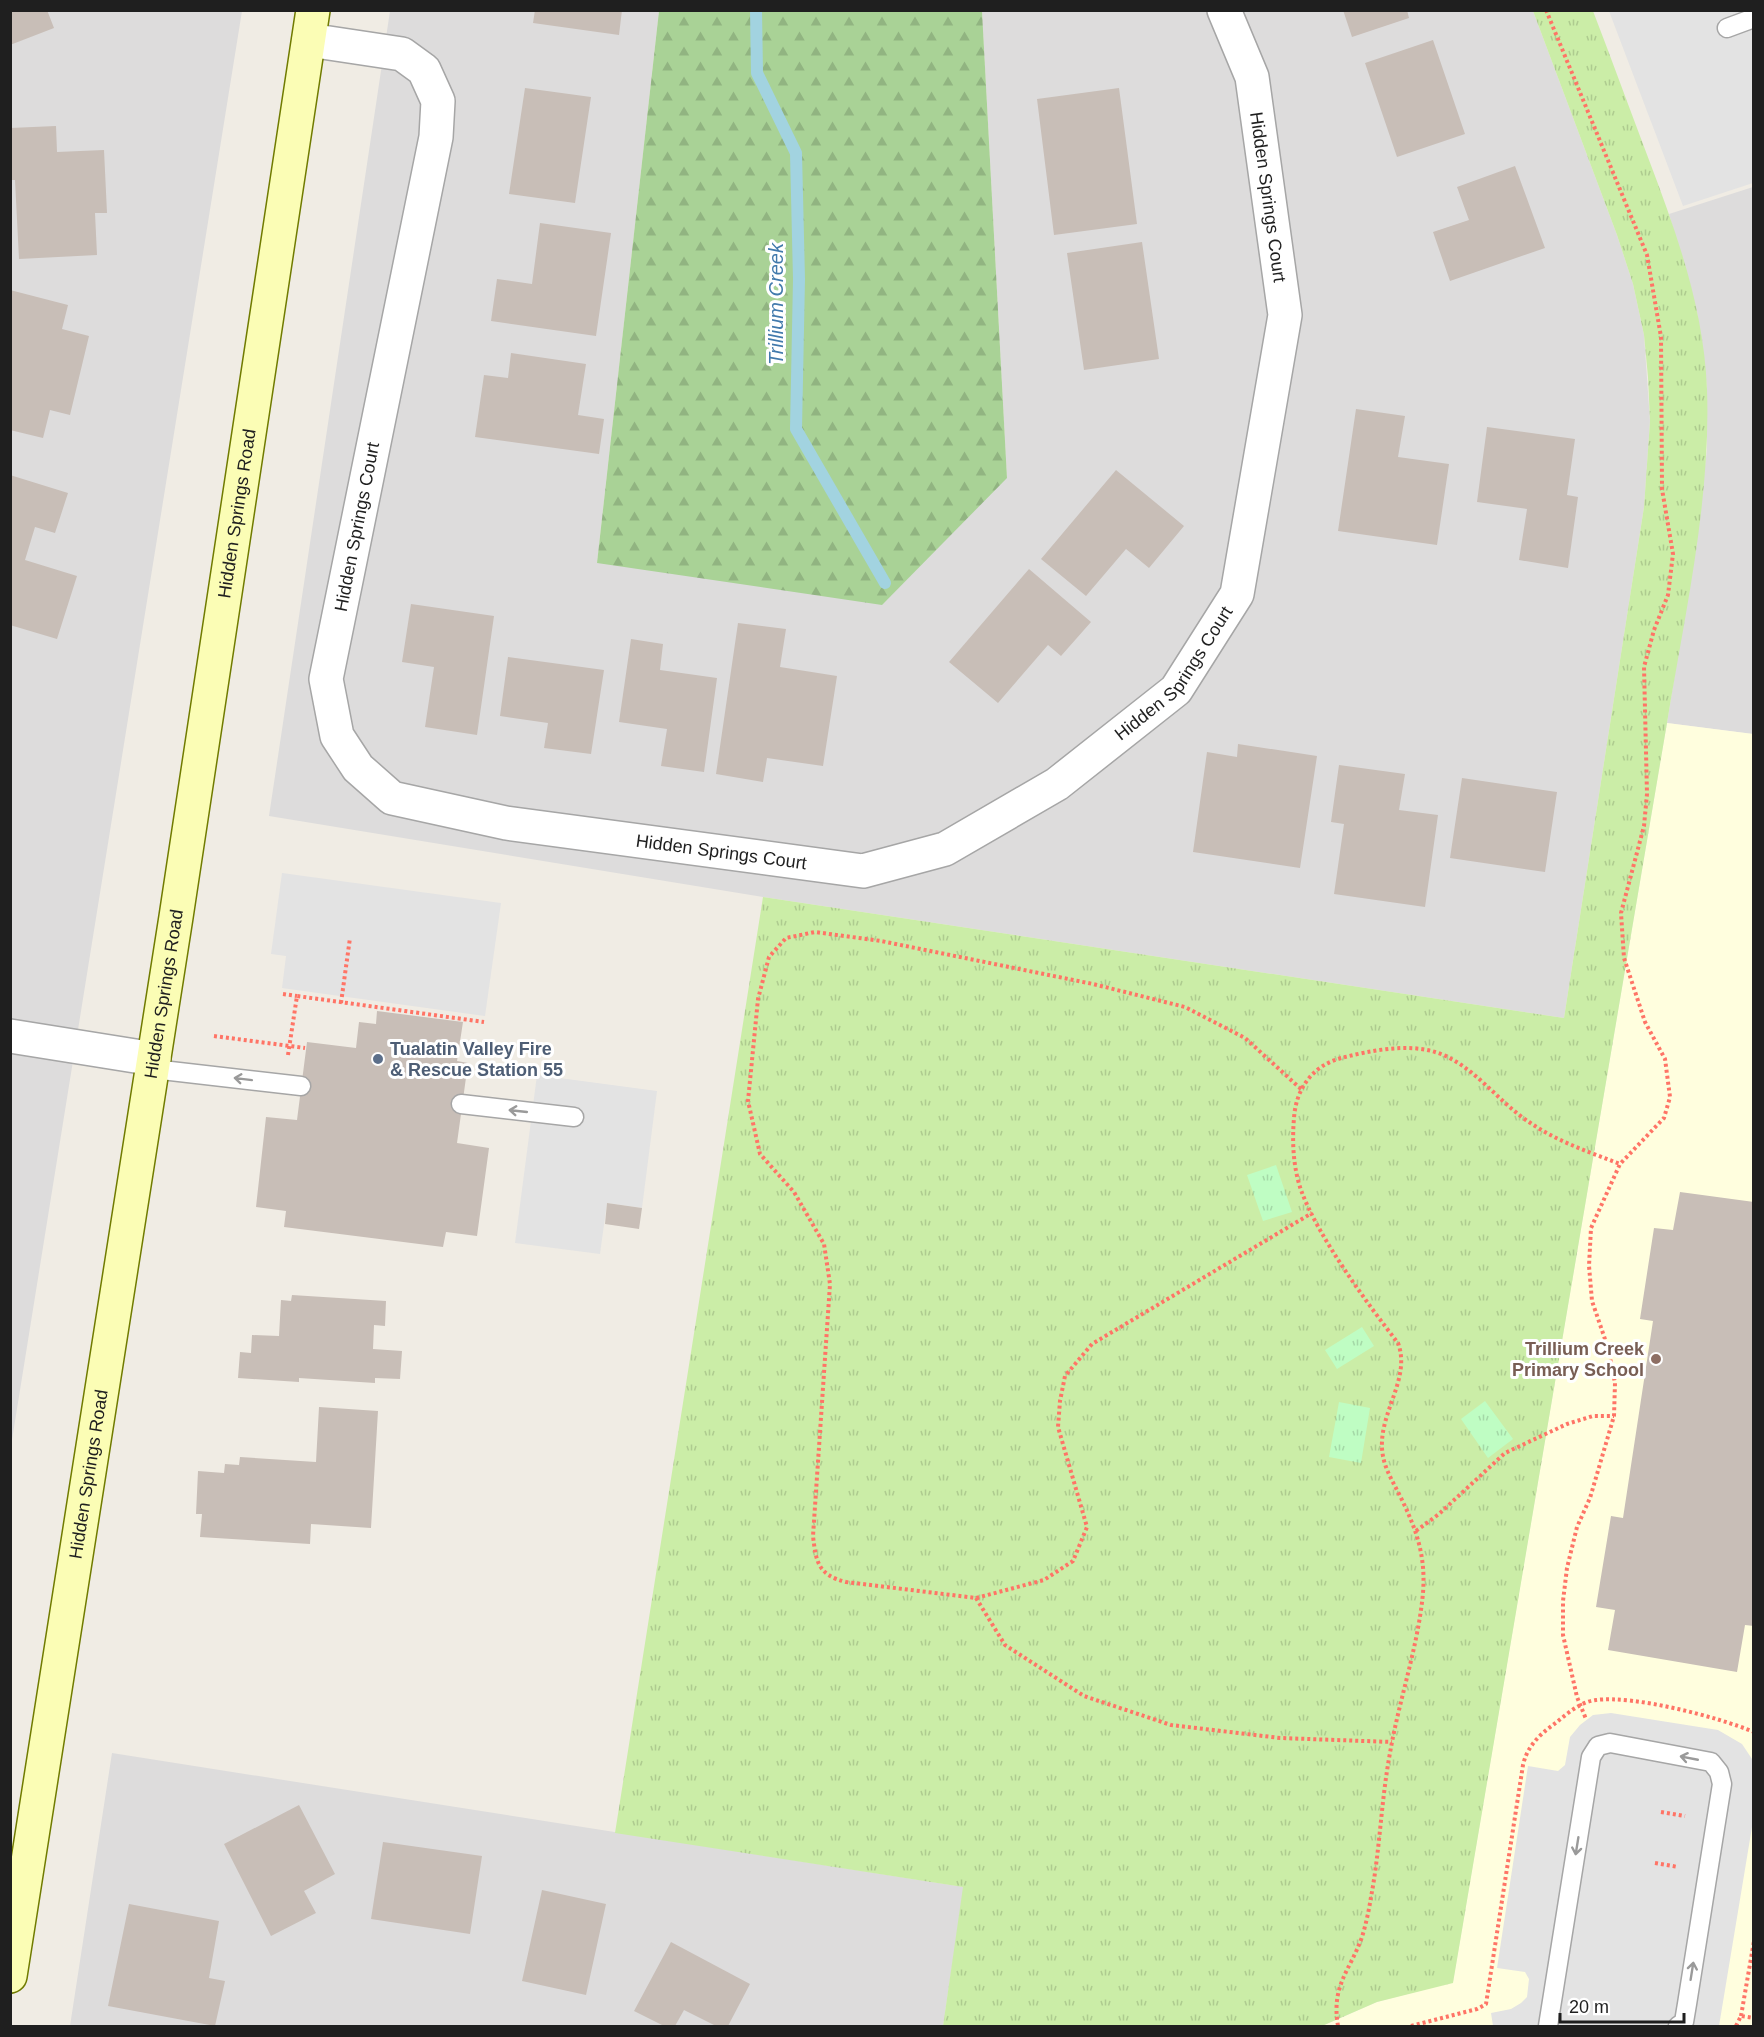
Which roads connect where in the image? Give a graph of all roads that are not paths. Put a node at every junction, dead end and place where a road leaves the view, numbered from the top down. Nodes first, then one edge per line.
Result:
1 (1224, 10) edge
2 (1754, 18) edge
3 (311, 25) edge
4 (1727, 27) dead end
5 (10, 1036) edge
6 (153, 1064) junction
7 (301, 1086) dead end
8 (461, 1104) dead end
9 (574, 1117) dead end
10 (10, 1976) edge
11 (1548, 2026) edge
12 (1678, 2026) edge

1 - 3 street, Hidden Springs Court
2 - 4 lane
3 - 6 main road, Hidden Springs Road
5 - 6 street
7 -> 6 lane
6 - 10 main road, Hidden Springs Road
9 -> 8 lane
12 -> 11 lane

